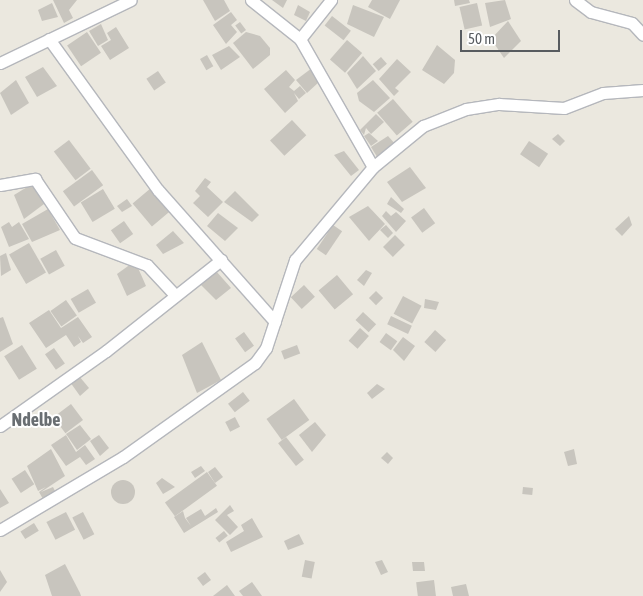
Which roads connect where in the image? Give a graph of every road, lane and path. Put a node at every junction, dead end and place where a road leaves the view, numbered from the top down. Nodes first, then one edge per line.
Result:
1 (131, 0) edge
2 (251, 0) edge
3 (331, 0) edge
4 (575, 0) edge
5 (643, 35) edge
6 (50, 39) junction
7 (300, 39) junction
8 (0, 63) edge
9 (643, 90) edge
10 (373, 167) junction
11 (0, 185) edge
12 (221, 260) junction
13 (174, 294) junction
14 (275, 322) junction
15 (0, 426) edge
16 (0, 530) edge

1 - 6 street
2 - 7 street
3 - 7 street
4 - 5 street
6 - 8 street
6 - 12 street
7 - 10 street
9 - 10 street
10 - 14 street
11 - 13 street
12 - 13 street
12 - 14 street
13 - 15 street
14 - 16 street

